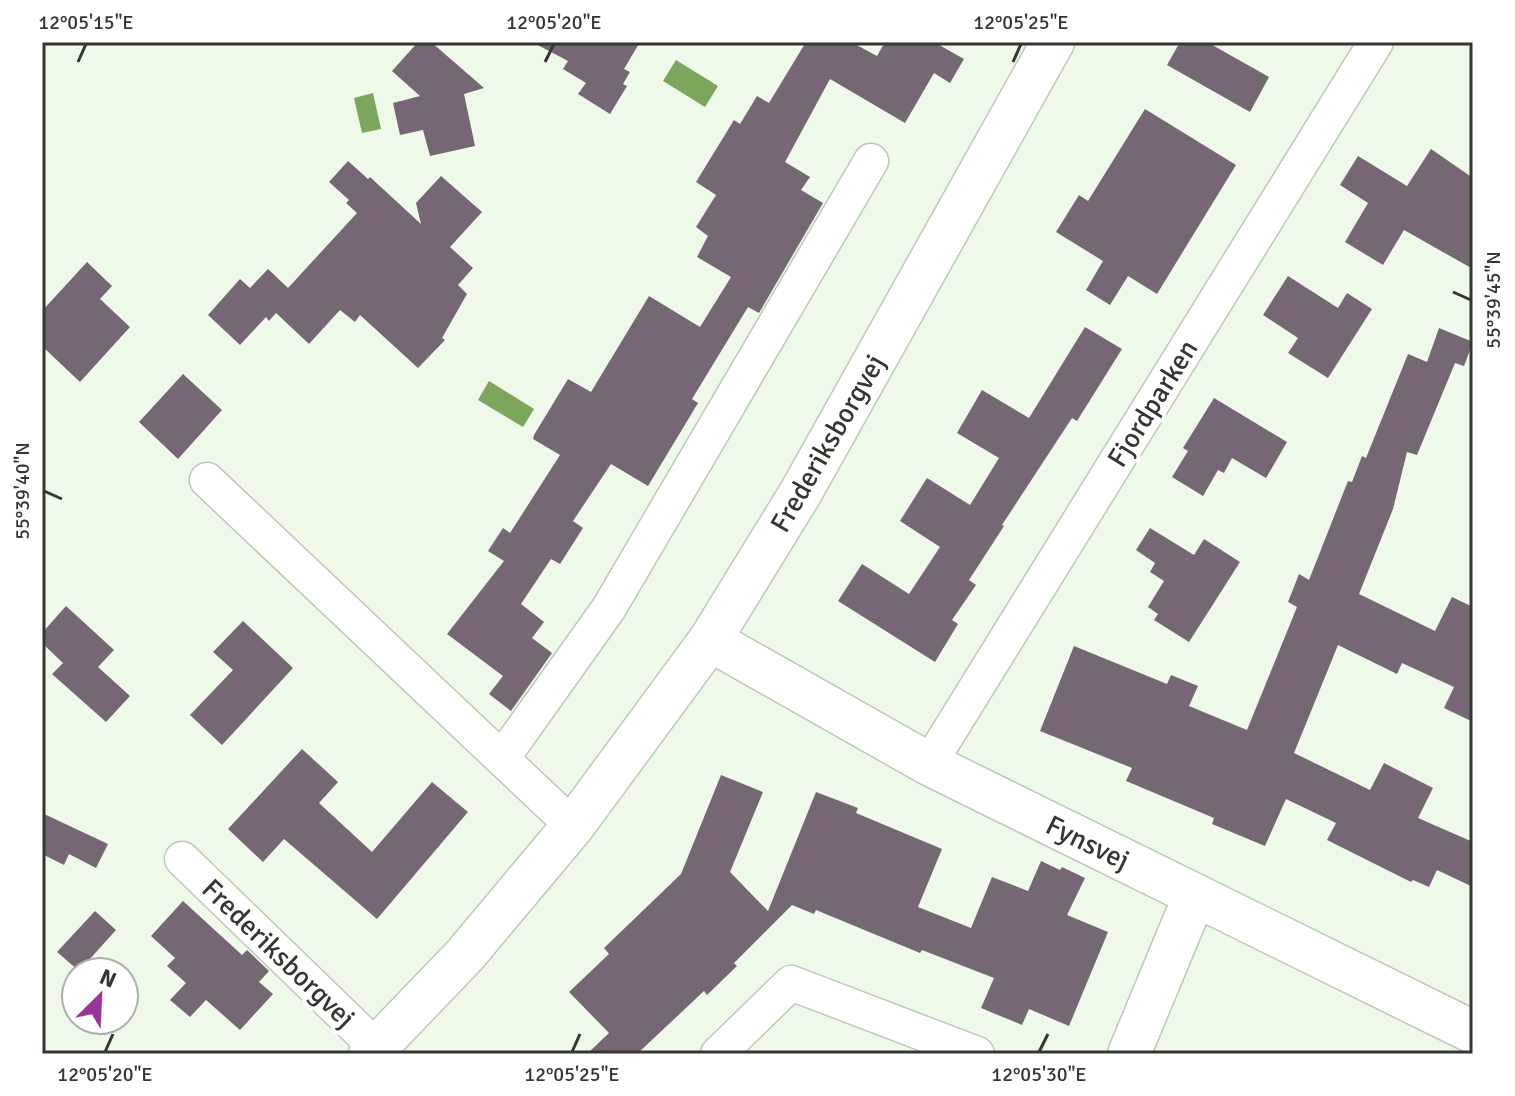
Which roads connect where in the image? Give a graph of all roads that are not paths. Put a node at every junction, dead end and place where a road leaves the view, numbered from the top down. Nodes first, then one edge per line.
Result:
1 (1053, 42) edge
2 (1376, 42) edge
3 (871, 161) dead end
4 (207, 480) dead end
5 (710, 640) junction
6 (503, 757) junction
7 (929, 764) junction
8 (573, 826) junction
9 (182, 859) dead end
10 (1195, 895) junction
11 (1473, 1032) edge
12 (373, 1051) edge
13 (718, 1054) edge
14 (977, 1054) edge
15 (1129, 1054) edge

1 - 5 street, Frederiksborgvej
2 - 7 street, Fjordparken
3 - 6 street
4 - 6 street
5 - 7 street, Fynsvej
5 - 8 street, Frederiksborgvej
6 - 8 street
7 - 10 street, Fynsvej
8 - 12 street, Frederiksborgvej
9 - 12 street, Frederiksborgvej
10 - 11 street, Fynsvej
10 - 15 street
13 - 14 street

